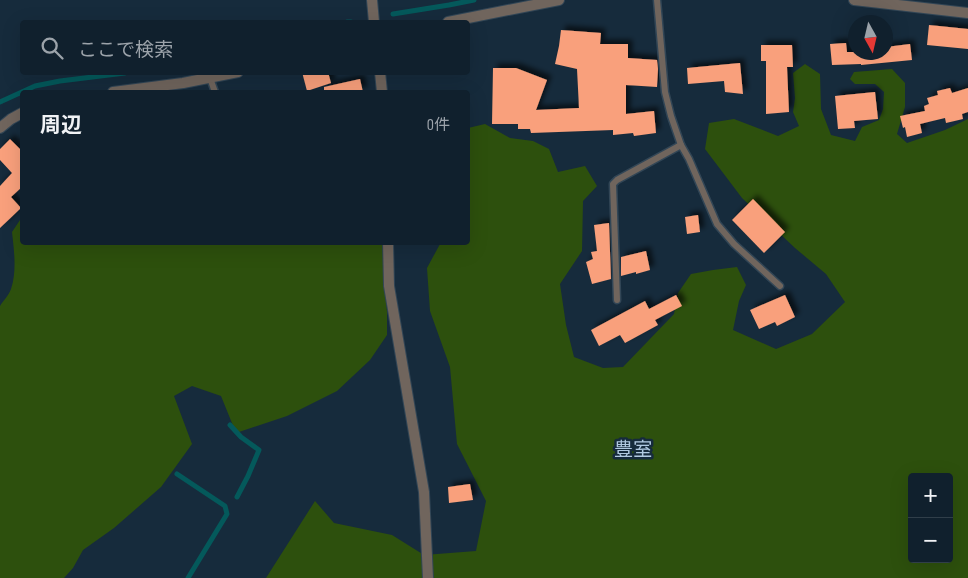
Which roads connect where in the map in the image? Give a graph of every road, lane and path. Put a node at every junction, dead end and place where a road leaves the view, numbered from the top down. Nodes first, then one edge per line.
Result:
1 (372, 0) edge
2 (559, 0) edge
3 (657, 0) edge
4 (854, 0) edge
5 (968, 13) edge
6 (374, 20) edge
7 (458, 20) edge
8 (224, 75) edge
9 (380, 75) edge
10 (210, 78) junction
11 (127, 90) edge
12 (213, 90) edge
13 (382, 90) edge
14 (20, 114) edge
15 (0, 128) edge
16 (681, 145) junction
17 (388, 245) edge
18 (780, 286) dead end
19 (617, 300) dead end
20 (428, 578) edge

1 - 6 street
2 - 7 street
3 - 16 lane
4 - 5 street
8 - 10 street
9 - 13 street
10 - 11 street
10 - 12 lane
14 - 15 street
16 - 18 lane
16 - 19 lane
17 - 20 street

